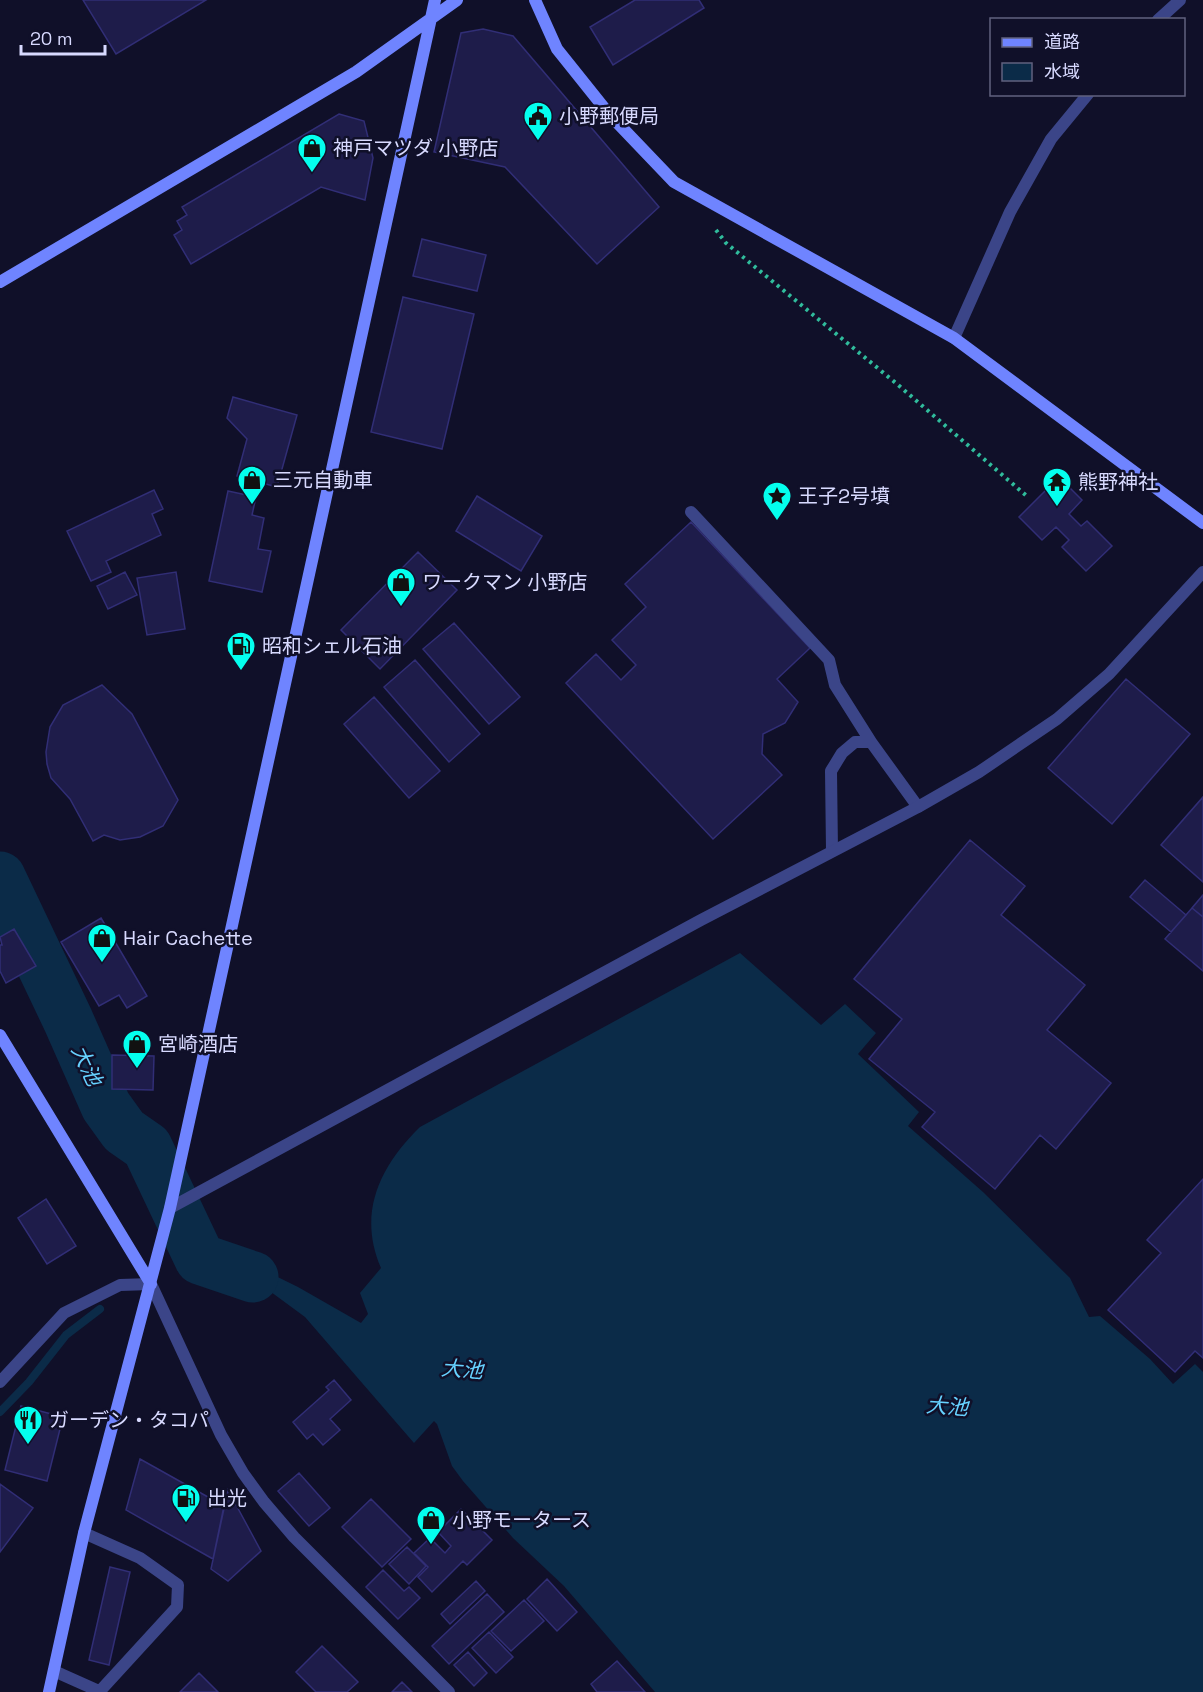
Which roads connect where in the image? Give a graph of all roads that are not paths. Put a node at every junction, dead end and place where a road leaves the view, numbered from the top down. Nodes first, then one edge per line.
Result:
1 (435, 0) edge
2 (457, 0) edge
3 (535, 0) edge
4 (1180, 0) edge
5 (431, 17) junction
6 (1160, 18) edge
7 (1086, 96) edge
8 (0, 282) edge
9 (954, 338) junction
10 (691, 512) dead end
11 (1203, 523) edge
12 (1203, 572) edge
13 (871, 742) junction
14 (918, 807) junction
15 (832, 851) junction
16 (0, 1035) edge
17 (170, 1208) junction
18 (151, 1284) junction
19 (0, 1382) edge
20 (84, 1533) junction
21 (54, 1671) junction
22 (100, 1691) edge
23 (49, 1692) edge
24 (449, 1692) edge

1 - 5 street
2 - 5 street
3 - 9 street
4 - 6 street
5 - 8 street
5 - 17 street
7 - 9 street
9 - 11 street
10 - 13 street
12 - 14 street
13 - 14 street
13 - 15 street
14 - 15 street
15 - 17 street
16 - 18 street
17 - 18 street
18 - 19 street
18 - 20 street
18 - 24 street
20 - 21 street
20 - 22 street
21 - 22 street
21 - 23 street

